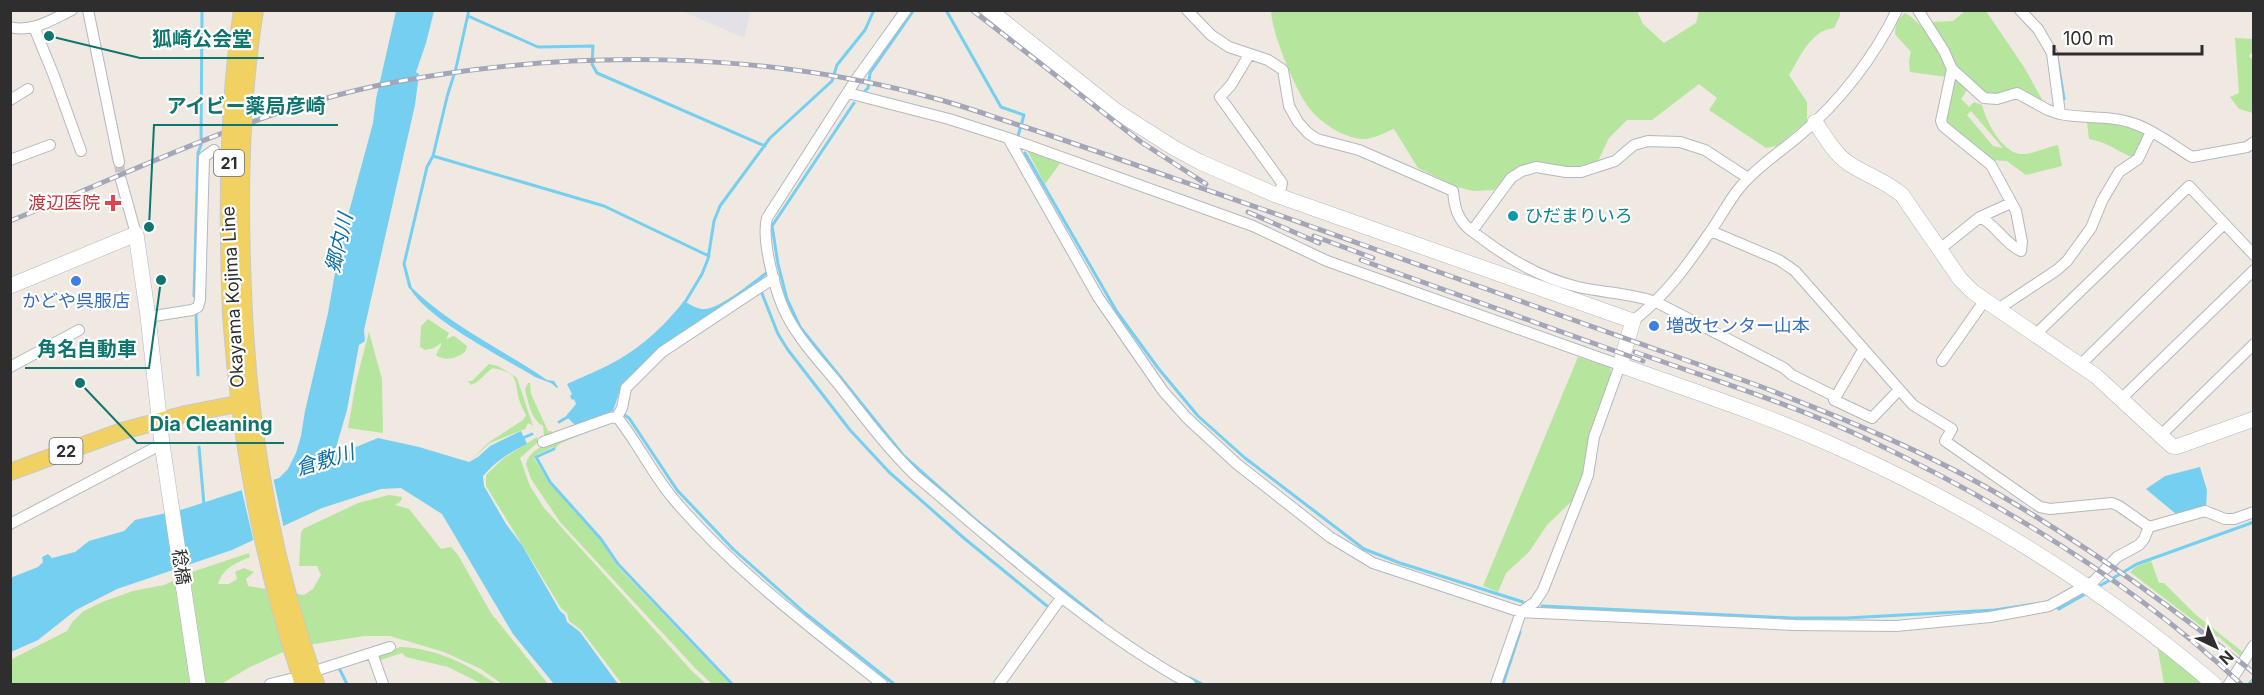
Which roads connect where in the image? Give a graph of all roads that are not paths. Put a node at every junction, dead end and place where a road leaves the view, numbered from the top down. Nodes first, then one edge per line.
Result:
1 (72, 10) edge
2 (88, 10) edge
3 (242, 10) edge
4 (255, 10) edge
5 (906, 10) edge
6 (989, 10) edge
7 (1187, 10) edge
8 (1897, 10) edge
9 (1918, 10) edge
10 (2020, 10) edge
11 (34, 27) junction
12 (13, 31) edge
13 (1249, 55) junction
14 (1952, 69) junction
15 (28, 89) dead end
16 (848, 93) junction
17 (10, 100) edge
18 (2060, 114) junction
19 (1815, 122) junction
20 (2151, 132) junction
21 (1008, 138) junction
22 (2253, 142) edge
23 (50, 145) dead end
24 (214, 150) dead end
25 (81, 151) dead end
26 (10, 160) edge
27 (119, 162) tunnel mouth
28 (1748, 178) junction
29 (121, 180) tunnel mouth
30 (1279, 196) junction
31 (2011, 203) junction
32 (1980, 217) junction
33 (2224, 224) junction
34 (1472, 231) junction
35 (1711, 231) junction
36 (136, 234) junction
37 (1940, 249) junction
38 (2253, 255) edge
39 (2253, 270) edge
40 (772, 272) junction
41 (10, 286) edge
42 (1985, 300) junction
43 (1656, 302) junction
44 (1998, 309) junction
45 (237, 315) junction
46 (148, 317) junction
47 (1633, 321) junction
48 (79, 330) dead end
49 (2036, 334) junction
50 (2253, 344) edge
51 (1863, 350) junction
52 (1942, 361) dead end
53 (1620, 365) junction
54 (2080, 365) junction
55 (10, 367) edge
56 (1899, 390) junction
57 (1836, 397) junction
58 (2121, 399) junction
59 (246, 410) junction
60 (619, 414) junction
61 (2253, 419) edge
62 (159, 420) junction
63 (2160, 436) junction
64 (543, 442) dead end
65 (163, 447) junction
66 (10, 472) edge
67 (2253, 512) edge
68 (10, 524) edge
69 (2149, 527) junction
70 (2090, 590) junction
71 (1061, 598) junction
72 (1521, 612) junction
73 (2253, 645) edge
74 (390, 647) dead end
75 (372, 653) junction
76 (306, 675) edge
77 (198, 684) edge
78 (273, 684) edge
79 (383, 684) edge
80 (882, 684) edge
81 (999, 684) edge
82 (1190, 684) edge
83 (1496, 684) edge
84 (2214, 684) edge
85 (2229, 684) edge

1 - 11 street
2 - 27 street
3 - 45 main road, Okayama Kojima Line / 21, bridge
4 - 45 main road, Okayama Kojima Line / 21, bridge
5 - 16 street
6 - 30 street
7 - 13 street
8 - 19 street
9 - 14 street
10 - 18 street
11 - 12 street
11 - 25 street
13 - 30 street
13 - 34 street
14 - 18 street
14 - 31 street
15 - 17 street
16 - 21 street
16 - 40 street
18 - 20 street
19 - 28 street
19 - 37 street
20 - 22 street
20 - 44 street
21 - 53 street
21 - 72 street
23 - 26 street
24 - 46 street
28 - 34 street
28 - 35 street
29 - 36 street
30 - 47 street
31 - 32 street
31 - 32 street
32 - 37 street
33 - 38 street
33 - 49 street
33 - 54 street
34 - 43 street
35 - 43 street
35 - 51 street
36 - 41 street
36 - 46 street, 稔橋
37 - 42 street
39 - 58 street
40 - 60 street
40 - 71 street
42 - 44 street
42 - 52 street
43 - 47 street
43 - 57 street
44 - 49 street
45 - 59 main road, Okayama Kojima Line / 21
46 - 62 street, 稔橋
47 - 53 street
48 - 55 street
49 - 54 street
50 - 63 street
51 - 56 street
51 - 57 street
53 - 70 street
53 - 72 street
54 - 58 street
56 - 57 street
56 - 69 street
58 - 63 street
59 - 62 main road, 22
59 - 76 main road, Okayama Kojima Line / 21
60 - 64 street
60 - 80 street
61 - 63 street
62 - 65 street, 稔橋
62 - 66 main road, 22
65 - 68 street
65 - 77 street, 稔橋
67 - 69 street
69 - 70 street
70 - 72 street
70 - 84 street
71 - 81 street
71 - 82 street
72 - 83 street
73 - 85 street
74 - 75 street
75 - 76 street
75 - 79 street
76 - 78 street

